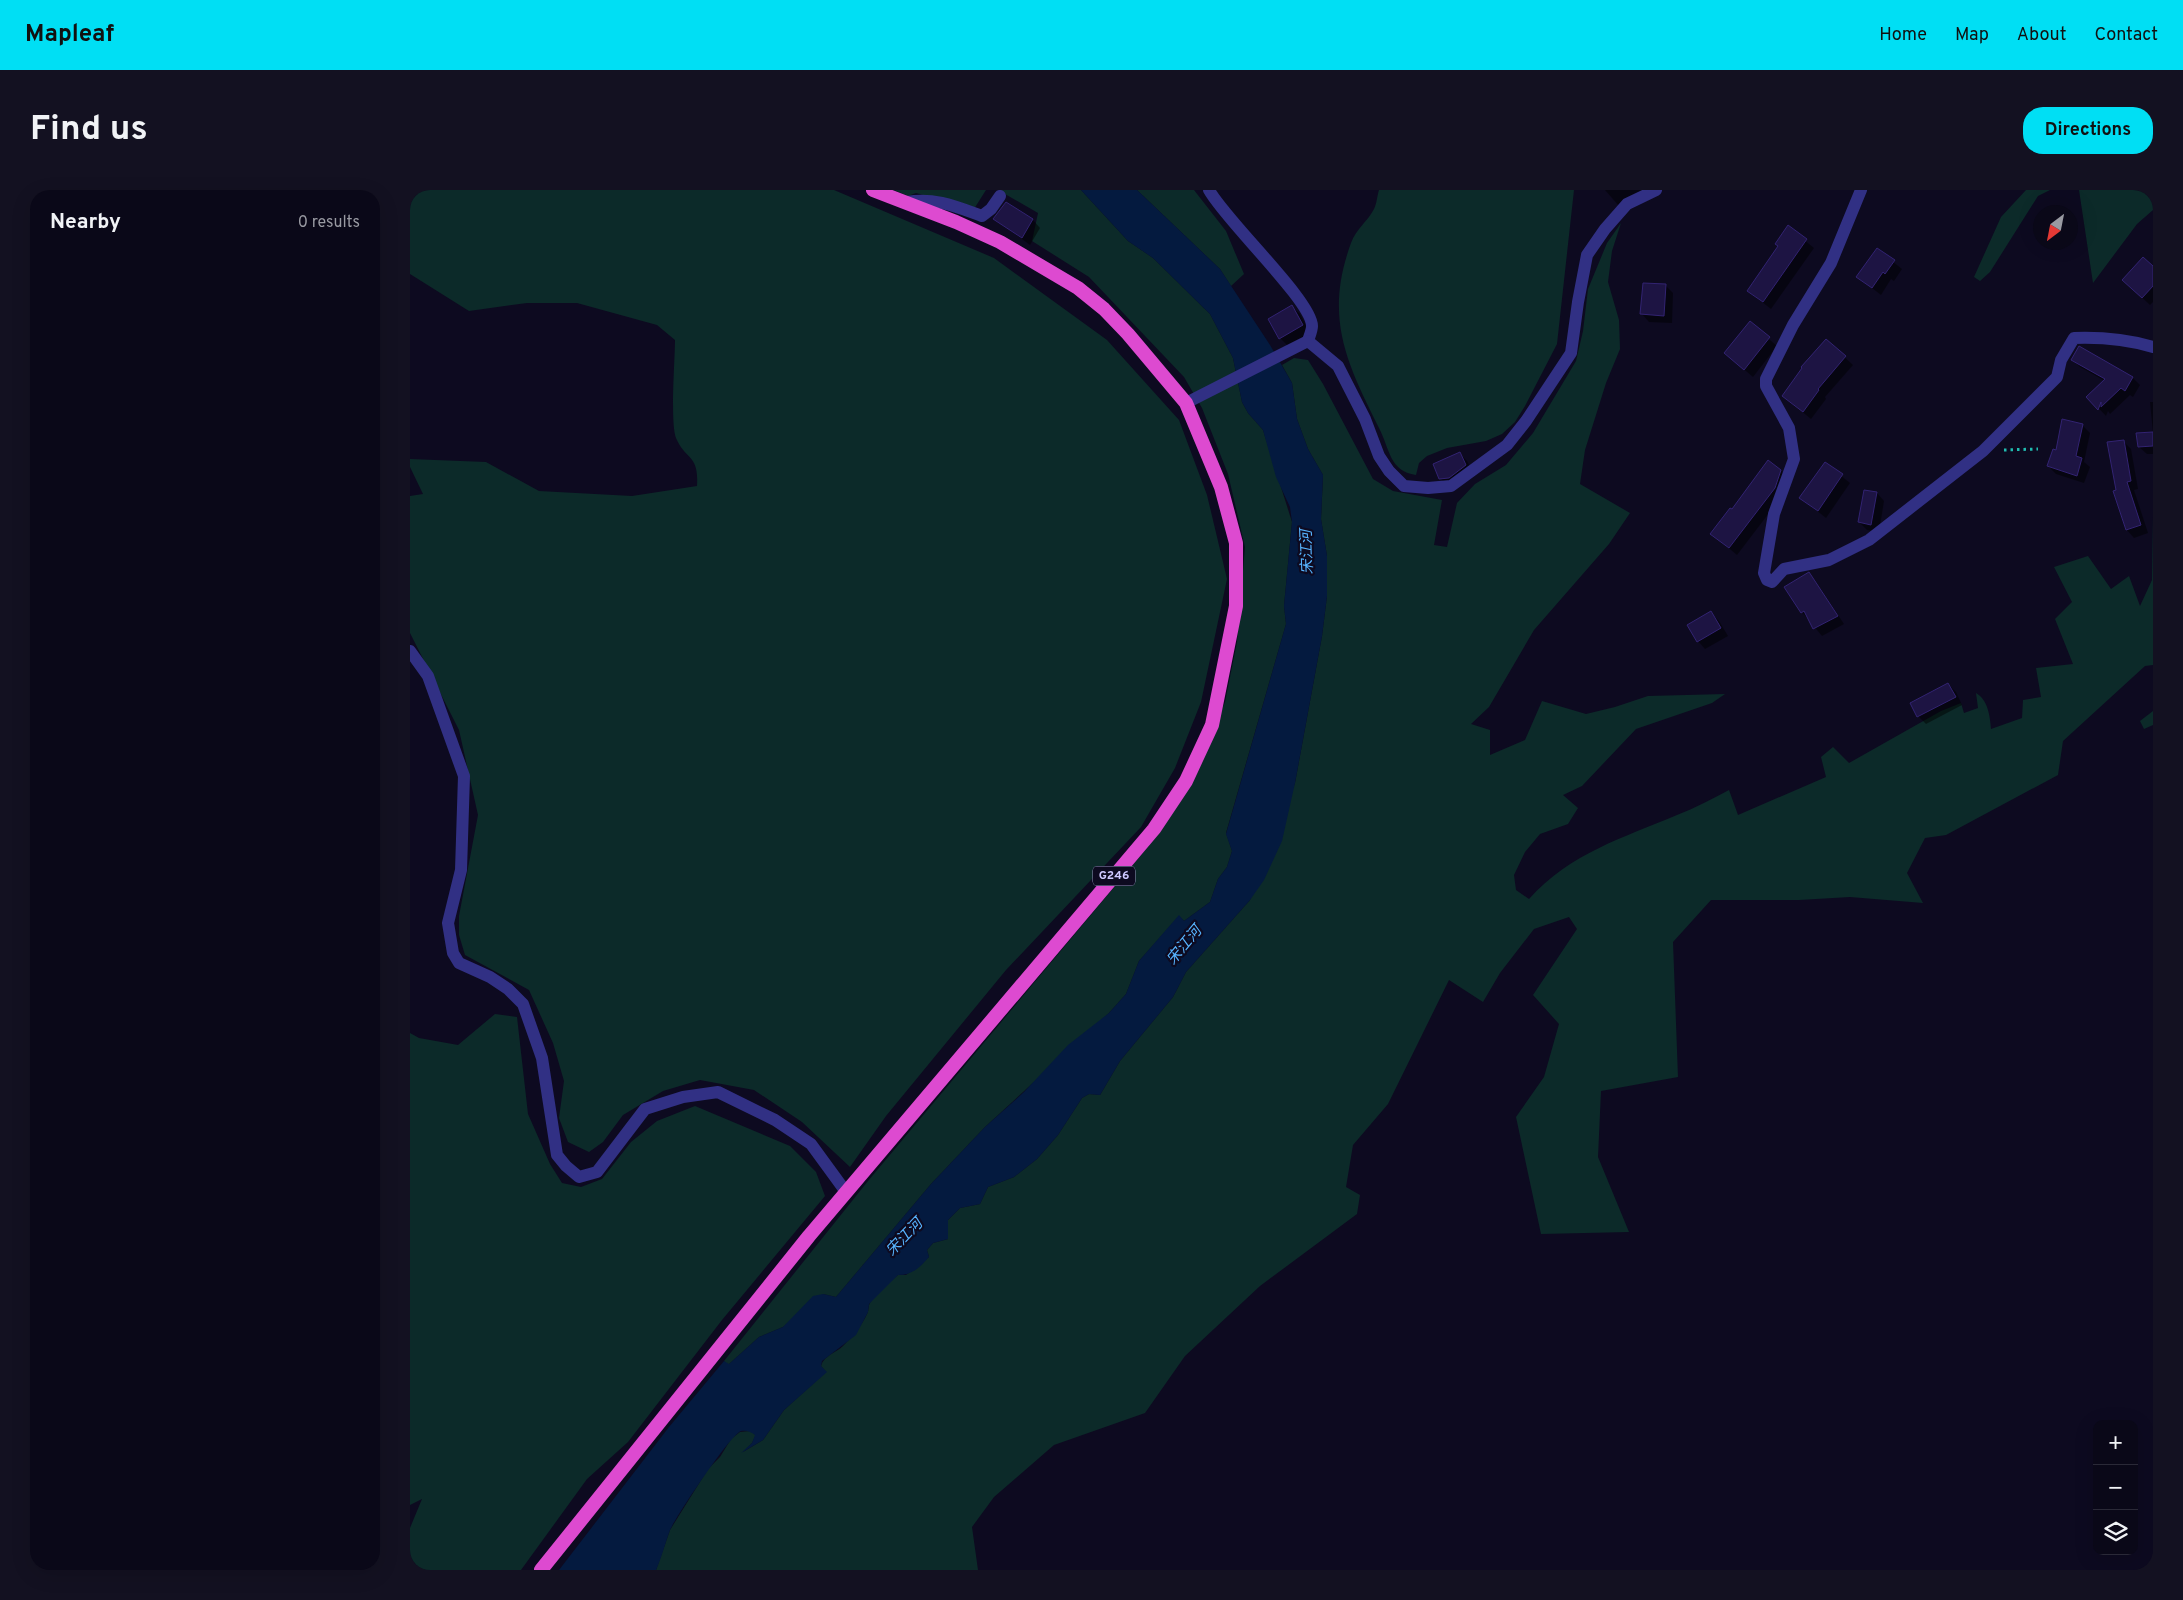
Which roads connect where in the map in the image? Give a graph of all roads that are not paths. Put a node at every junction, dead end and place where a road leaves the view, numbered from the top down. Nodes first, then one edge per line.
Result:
1 (874, 190) edge
2 (1209, 190) edge
3 (1656, 190) edge
4 (1861, 190) edge
5 (1000, 196) dead end
6 (907, 202) junction
7 (1308, 341) junction
8 (2153, 347) edge
9 (1186, 404) junction
10 (410, 651) edge
11 (846, 1192) junction
12 (540, 1570) edge

1 - 6 highway, G246
2 - 7 street
3 - 7 street
4 - 8 street
5 - 6 street
6 - 9 highway, G246
7 - 9 street
9 - 11 highway, G246
10 - 11 street
11 - 12 highway, G246

